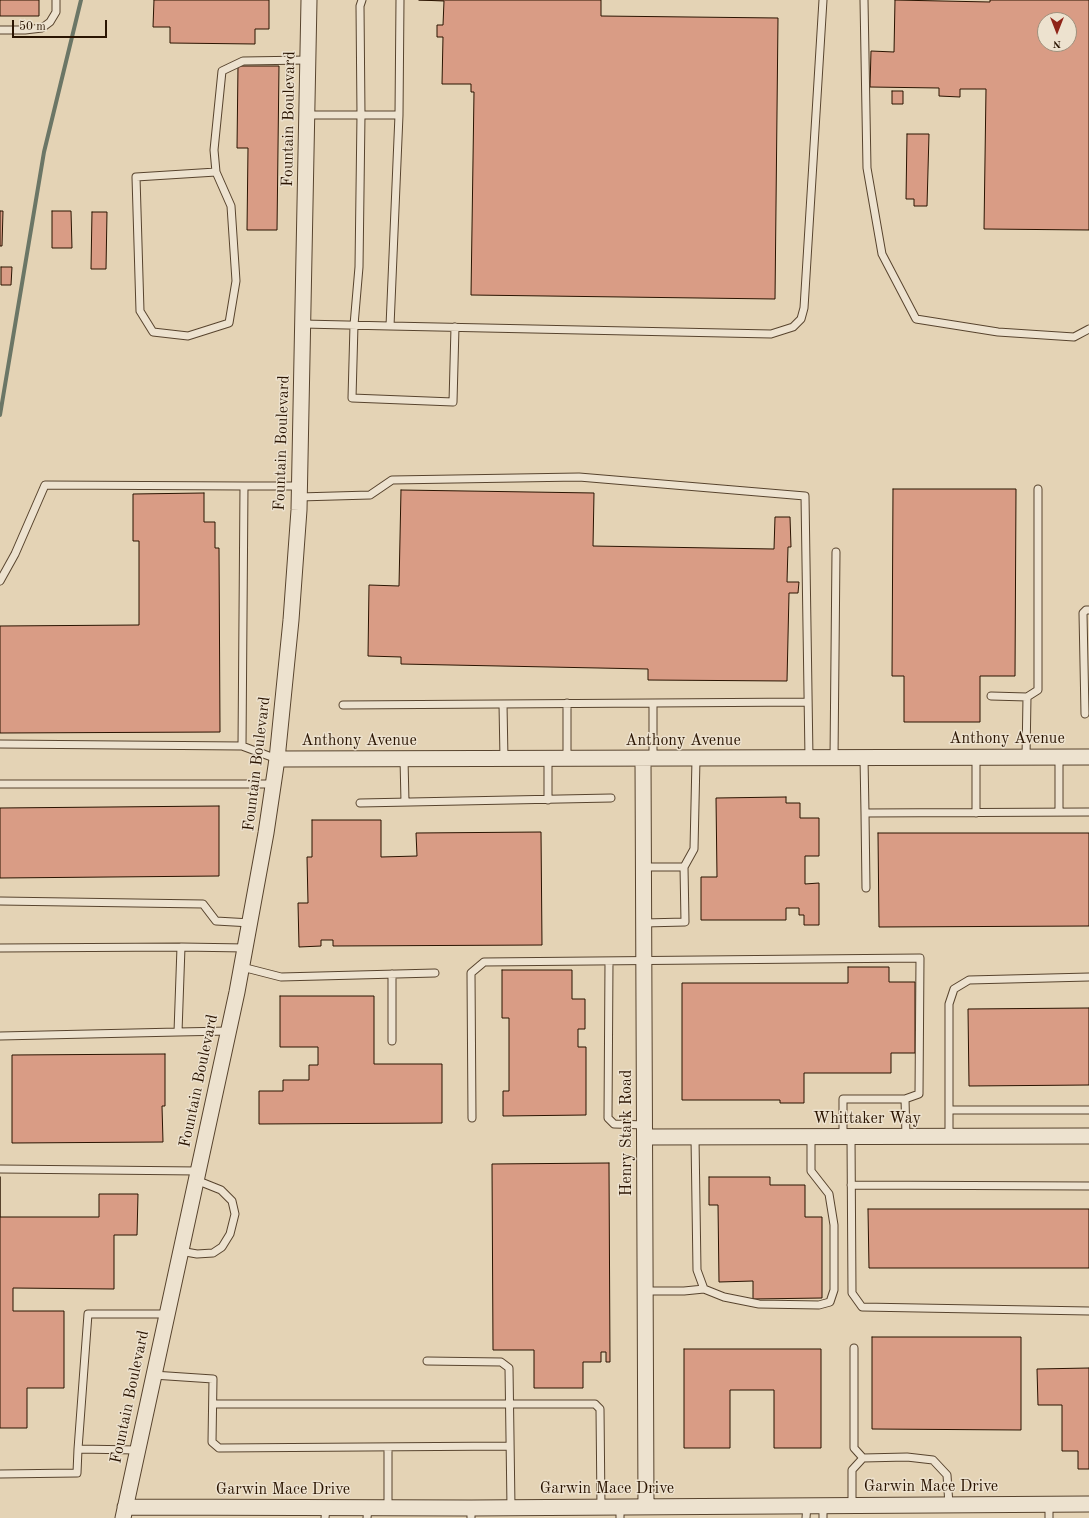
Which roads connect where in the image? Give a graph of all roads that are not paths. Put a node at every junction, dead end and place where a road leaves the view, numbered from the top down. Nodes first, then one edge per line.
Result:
1 (56, 0) edge
2 (309, 0) edge
3 (362, 0) edge
4 (400, 0) edge
5 (823, 0) edge
6 (864, 0) edge
7 (0, 30) edge
8 (308, 60) junction
9 (307, 115) junction
10 (361, 115) junction
11 (399, 115) junction
12 (216, 172) junction
13 (304, 324) junction
14 (354, 325) junction
15 (390, 326) junction
16 (455, 327) junction
17 (1089, 329) edge
18 (244, 486) junction
19 (1038, 489) dead end
20 (299, 492) junction
21 (836, 552) dead end
22 (0, 581) edge
23 (1089, 610) edge
24 (991, 696) dead end
25 (1027, 697) junction
26 (808, 702) junction
27 (567, 703) junction
28 (653, 703) junction
29 (503, 704) junction
30 (343, 705) dead end
31 (1085, 714) dead end
32 (0, 744) edge
33 (242, 746) junction
34 (976, 757) junction
35 (1026, 757) junction
36 (1059, 757) junction
37 (1089, 757) edge
38 (809, 758) junction
39 (834, 758) junction
40 (864, 758) junction
41 (404, 759) junction
42 (504, 759) junction
43 (548, 759) junction
44 (567, 759) junction
45 (648, 759) junction
46 (696, 759) junction
47 (276, 760) junction
48 (0, 784) edge
49 (273, 784) junction
50 (610, 798) dead end
51 (548, 800) junction
52 (406, 802) junction
53 (360, 803) dead end
54 (1059, 812) junction
55 (1089, 812) edge
56 (865, 813) junction
57 (976, 813) junction
58 (643, 867) junction
59 (684, 867) junction
60 (866, 888) dead end
61 (0, 902) edge
62 (251, 923) junction
63 (644, 923) junction
64 (181, 947) junction
65 (0, 948) edge
66 (246, 948) junction
67 (609, 962) junction
68 (644, 962) junction
69 (242, 967) junction
70 (435, 973) dead end
71 (392, 974) junction
72 (1089, 977) edge
73 (229, 1031) junction
74 (178, 1032) junction
75 (0, 1036) edge
76 (392, 1041) dead end
77 (905, 1099) junction
78 (949, 1110) junction
79 (1089, 1110) edge
80 (472, 1118) dead end
81 (645, 1131) junction
82 (1089, 1136) edge
83 (811, 1137) junction
84 (847, 1137) junction
85 (906, 1137) junction
86 (949, 1137) junction
87 (695, 1138) junction
88 (0, 1169) edge
89 (197, 1175) junction
90 (851, 1185) junction
91 (1089, 1186) edge
92 (180, 1251) junction
93 (704, 1288) junction
94 (645, 1292) junction
95 (1089, 1311) edge
96 (166, 1314) junction
97 (854, 1348) dead end
98 (427, 1361) dead end
99 (153, 1375) junction
100 (213, 1404) junction
101 (510, 1404) junction
102 (510, 1446) junction
103 (388, 1447) junction
104 (78, 1449) junction
105 (137, 1450) junction
106 (863, 1458) junction
107 (0, 1474) edge
108 (948, 1504) junction
109 (1089, 1504) edge
110 (852, 1505) junction
111 (388, 1507) junction
112 (511, 1507) junction
113 (601, 1507) junction
114 (653, 1508) junction
115 (1049, 1511) edge
116 (124, 1512) edge
117 (559, 1512) edge
118 (620, 1512) edge
119 (806, 1512) edge
120 (823, 1512) edge
121 (326, 1513) edge
122 (367, 1513) edge
123 (471, 1513) edge
124 (532, 1513) edge

1 - 7 lane
2 - 8 street, Fountain Boulevard
3 - 10 lane
4 - 11 lane
5 - 16 lane
6 - 17 lane
8 - 9 street, Fountain Boulevard
8 - 12 lane
9 - 10 lane
9 - 13 street, Fountain Boulevard
10 - 11 lane
10 - 14 lane
11 - 15 lane
12 - 12 lane
13 - 14 lane
13 - 20 street, Fountain Boulevard
14 - 15 lane
14 - 16 lane
15 - 16 lane
18 - 20 lane
18 - 22 lane
18 - 33 lane
19 - 25 lane
20 - 26 lane
20 - 47 street, Fountain Boulevard
21 - 39 lane
23 - 31 lane
24 - 25 lane
25 - 35 lane
26 - 28 lane
26 - 38 lane
27 - 28 lane
27 - 29 lane
27 - 44 lane
28 - 45 lane
29 - 30 lane
29 - 42 lane
32 - 33 lane
33 - 47 lane
34 - 35 street, Anthony Avenue
34 - 40 street, Anthony Avenue
34 - 57 lane
35 - 36 street, Anthony Avenue
36 - 37 street, Anthony Avenue
36 - 54 lane
38 - 39 street, Anthony Avenue
38 - 46 street, Anthony Avenue
39 - 40 street, Anthony Avenue
40 - 56 lane
41 - 42 street, Anthony Avenue
41 - 47 street, Anthony Avenue
41 - 52 lane
42 - 43 street, Anthony Avenue
43 - 44 street, Anthony Avenue
43 - 51 lane
44 - 45 street, Anthony Avenue
45 - 46 street, Anthony Avenue
45 - 58 street, Henry Stark Road
46 - 59 lane
47 - 49 street, Fountain Boulevard
48 - 49 lane
49 - 62 street, Fountain Boulevard
50 - 51 lane
51 - 52 lane
52 - 53 lane
54 - 55 lane
54 - 57 lane
56 - 57 lane
56 - 60 lane
58 - 59 lane
58 - 63 street, Henry Stark Road
59 - 63 lane
61 - 62 lane
62 - 66 street, Fountain Boulevard
63 - 68 street, Henry Stark Road
64 - 65 lane
64 - 66 lane
64 - 74 lane
66 - 69 street, Fountain Boulevard
67 - 68 lane
67 - 80 lane
67 - 81 lane
68 - 77 lane
68 - 81 street, Henry Stark Road
69 - 71 lane
69 - 73 street, Fountain Boulevard
70 - 71 lane
71 - 76 lane
72 - 78 lane
73 - 74 lane
73 - 89 street, Fountain Boulevard
74 - 75 lane
77 - 84 lane
77 - 85 lane
78 - 79 lane
78 - 86 lane
81 - 87 street, Whittaker Way
81 - 94 street, Henry Stark Road
82 - 86 street, Whittaker Way
83 - 84 street, Whittaker Way
83 - 87 street, Whittaker Way
83 - 93 lane
84 - 85 street, Whittaker Way
84 - 90 lane
85 - 86 street, Whittaker Way
87 - 93 lane
88 - 89 lane
89 - 92 street, Fountain Boulevard
89 - 92 lane
90 - 91 lane
90 - 95 lane
92 - 96 street, Fountain Boulevard
93 - 94 lane
94 - 114 street, Henry Stark Road
96 - 99 street, Fountain Boulevard
96 - 104 lane
97 - 106 lane
98 - 101 lane
99 - 100 lane
99 - 105 street, Fountain Boulevard
100 - 101 lane
100 - 103 lane
101 - 102 lane
101 - 113 lane
102 - 103 lane
102 - 112 lane
103 - 111 lane
104 - 105 lane
104 - 107 lane
105 - 116 street, Fountain Boulevard
106 - 108 lane
106 - 110 lane
108 - 110 street, Garwin Mace Drive
108 - 115 street, Garwin Mace Drive
109 - 115 street, Garwin Mace Drive
110 - 120 street, Garwin Mace Drive
111 - 122 street, Garwin Mace Drive
111 - 123 street, Garwin Mace Drive
112 - 123 street, Garwin Mace Drive
112 - 124 street, Garwin Mace Drive
113 - 117 street, Garwin Mace Drive
113 - 118 street, Garwin Mace Drive
114 - 118 street, Garwin Mace Drive
114 - 119 street, Garwin Mace Drive
116 - 121 street, Garwin Mace Drive
117 - 124 street, Garwin Mace Drive
119 - 120 street, Garwin Mace Drive
121 - 122 street, Garwin Mace Drive

